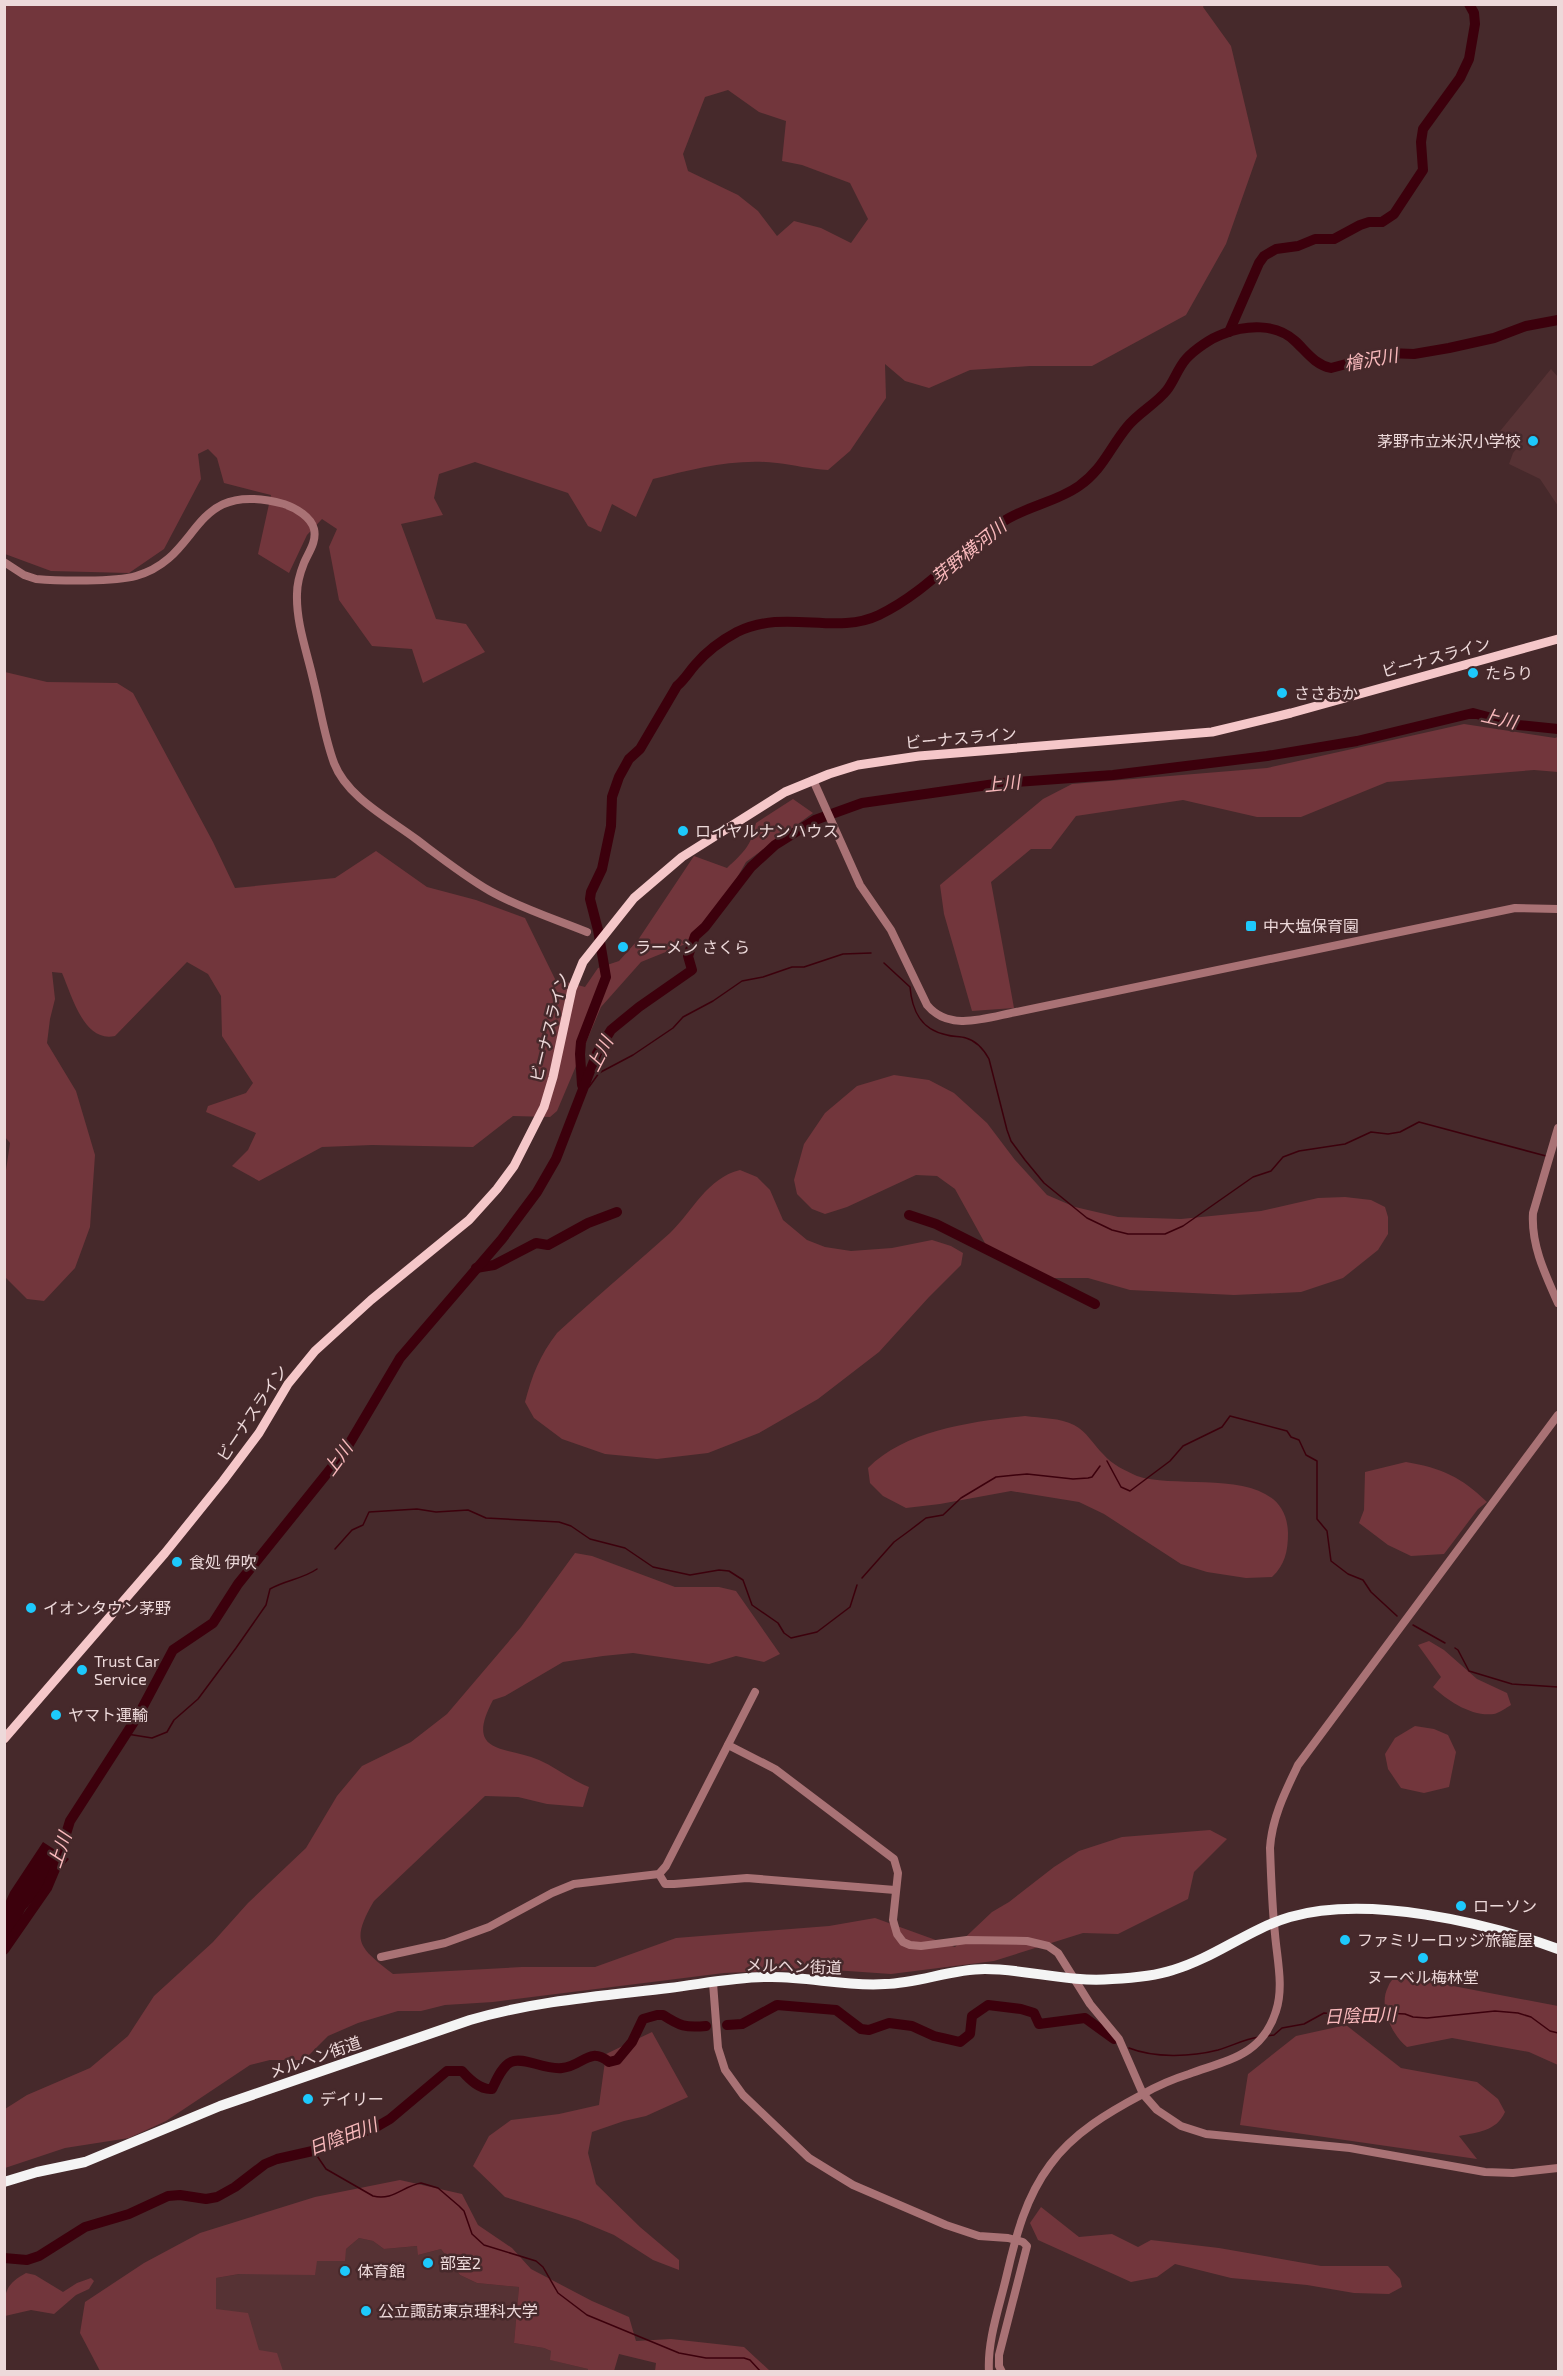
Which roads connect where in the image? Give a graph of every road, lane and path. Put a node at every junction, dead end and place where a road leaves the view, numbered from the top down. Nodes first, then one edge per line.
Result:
1 (4, 562) edge
2 (1558, 639) edge
3 (814, 784) junction
4 (1558, 909) edge
5 (587, 932) dead end
6 (1558, 1128) edge
7 (1558, 1303) edge
8 (1558, 1415) edge
9 (755, 1692) dead end
10 (4, 1739) edge
11 (728, 1745) junction
12 (659, 1874) junction
13 (895, 1890) junction
14 (1558, 1949) edge
15 (381, 1957) dead end
16 (1074, 1978) junction
17 (713, 1983) junction
18 (1143, 2094) junction
19 (1558, 2168) edge
20 (4, 2182) edge
21 (989, 2372) edge
22 (1002, 2372) edge

1 - 5 street
2 - 3 main road, ビーナスライン
3 - 4 street
3 - 10 main road, ビーナスライン
6 - 7 street
8 - 18 street
9 - 11 street
11 - 12 street
11 - 13 street
12 - 13 street
12 - 15 street
13 - 16 street
14 - 16 highway, メルヘン街道
16 - 17 highway, メルヘン街道
16 - 18 street
17 - 20 highway, メルヘン街道
17 - 22 street
18 - 19 street
18 - 21 street

